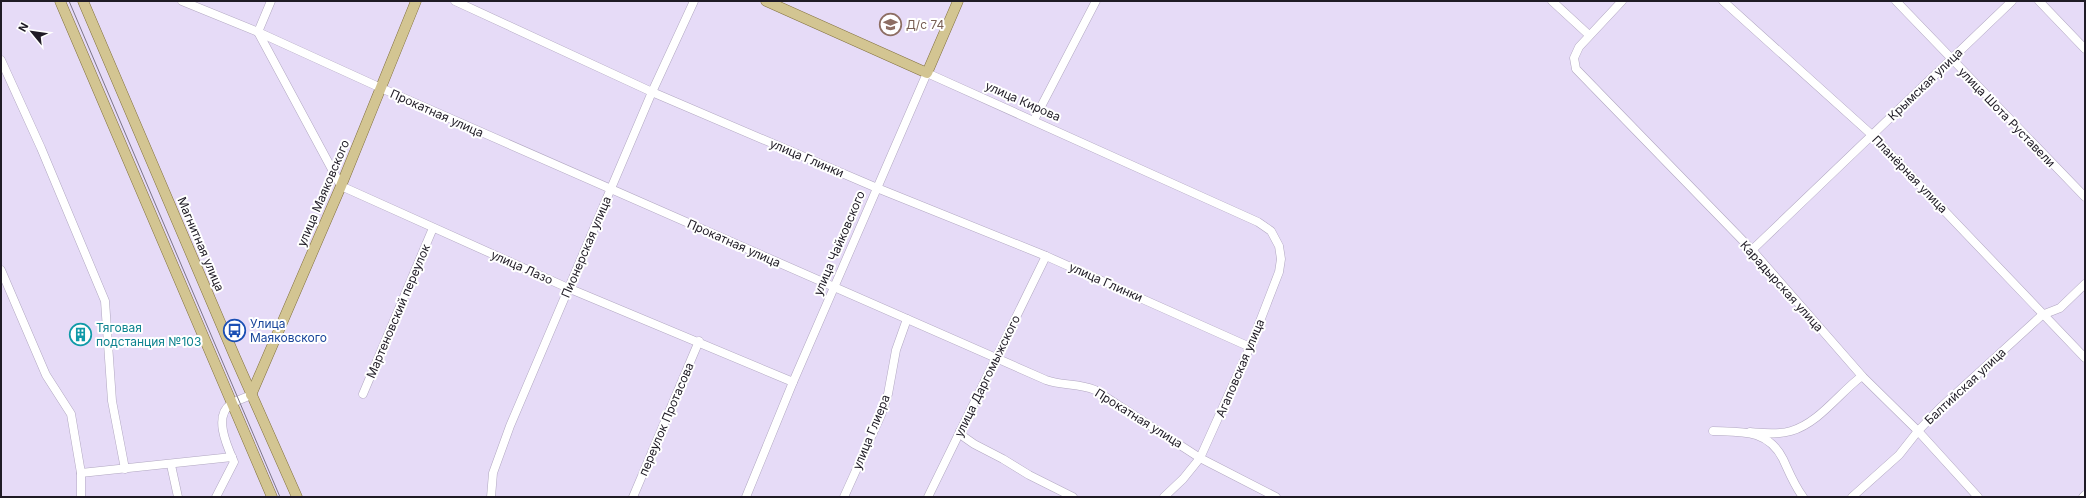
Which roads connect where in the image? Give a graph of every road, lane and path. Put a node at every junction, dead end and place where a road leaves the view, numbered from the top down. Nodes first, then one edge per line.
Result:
1 (60, 1) edge
2 (83, 1) edge
3 (182, 1) edge
4 (271, 1) edge
5 (416, 1) edge
6 (455, 1) edge
7 (694, 1) edge
8 (766, 1) edge
9 (958, 1) edge
10 (1096, 1) edge
11 (1552, 1) edge
12 (1622, 1) edge
13 (1723, 1) edge
14 (1896, 1) edge
15 (2012, 1) edge
16 (2039, 1) edge
17 (258, 32) junction
18 (1589, 35) junction
19 (2085, 49) edge
20 (1951, 59) junction
21 (1, 60) edge
22 (927, 73) junction
23 (381, 88) junction
24 (652, 92) junction
25 (1034, 120) junction
26 (1872, 135) junction
27 (341, 186) junction
28 (877, 188) junction
29 (612, 189) junction
30 (2085, 197) edge
31 (433, 228) junction
32 (1267, 228) joint
33 (1752, 250) junction
34 (1046, 256) junction
35 (1, 270) edge
36 (2085, 284) edge
37 (835, 287) junction
38 (568, 288) junction
39 (2042, 315) junction
40 (907, 319) junction
41 (699, 341) junction
42 (1250, 347) junction
43 (996, 358) junction
44 (2085, 358) edge
45 (1862, 376) junction
46 (793, 382) junction
47 (363, 394) dead end
48 (252, 395) junction
49 (232, 404) junction
50 (1918, 430) junction
51 (960, 431) junction
52 (1713, 431) dead end
53 (1750, 432) junction
54 (232, 457) junction
55 (1200, 458) junction
56 (171, 465) junction
57 (125, 469) junction
58 (80, 473) junction
59 (2085, 495) edge
60 (81, 497) edge
61 (178, 497) edge
62 (216, 497) edge
63 (272, 497) edge
64 (297, 497) edge
65 (491, 497) edge
66 (634, 497) edge
67 (746, 497) edge
68 (844, 497) edge
69 (928, 497) edge
70 (1073, 497) edge
71 (1164, 497) edge
72 (1276, 497) edge
73 (1803, 497) edge
74 (1852, 497) edge
75 (1978, 497) edge
76 (2083, 497) edge

1 - 49 main road
2 - 48 main road, Магнитная улица
3 - 17 street, Прокатная улица
4 - 17 street
5 - 23 main road, улица Маяковского
6 - 24 street, улица Глинки
7 - 24 street, Пионерская улица
8 - 22 main road, улица Кирова
9 - 22 main road, улица Чайковского
10 - 25 street
11 - 18 street
12 - 18 street, Карадырская улица
13 - 26 street, Планёрная улица
14 - 20 street, улица Шота Руставели
15 - 20 street, Крымская улица
16 - 19 street
17 - 23 street, Прокатная улица
17 - 27 street
18 - 33 street, Карадырская улица
20 - 26 street, Крымская улица
20 - 30 street, улица Шота Руставели
21 - 57 street
22 - 25 street, улица Кирова
22 - 28 street, улица Чайковского
23 - 27 main road, улица Маяковского
23 - 29 street, Прокатная улица
24 - 28 street, улица Глинки
24 - 29 street, Пионерская улица
25 - 32 street, улица Кирова
26 - 33 street, Крымская улица
26 - 39 street, Планёрная улица
27 - 31 street, улица Лазо
27 - 48 main road, улица Маяковского
28 - 34 street, улица Глинки
28 - 37 street, улица Чайковского
29 - 37 street, Прокатная улица
29 - 38 street, Пионерская улица
31 - 38 street, улица Лазо
31 - 47 street, Мартеновский переулок
32 - 42 street, Агаповская улица
33 - 45 street, Карадырская улица
34 - 42 street, улица Глинки
34 - 43 street, улица Даргомыжского
35 - 58 street
36 - 39 street, Балтийская улица
37 - 40 street, Прокатная улица
37 - 46 street, улица Чайковского
38 - 41 street, улица Лазо
38 - 65 street, Пионерская улица
39 - 44 street, Планёрная улица
39 - 50 street, Балтийская улица
40 - 43 street, Прокатная улица
40 - 68 street, улица Глиера
41 - 46 street, улица Лазо
41 - 66 street, переулок Протасова
42 - 55 street, Агаповская улица
43 - 51 street, улица Даргомыжского
43 - 55 street, Прокатная улица
45 - 50 street, Карадырская улица
45 - 53 street
46 - 67 street, улица Чайковского
48 - 49 street
48 - 64 main road, Магнитная улица
49 - 54 street
49 - 63 main road
50 - 74 street, Балтийская улица
50 - 75 street, Карадырская улица
51 - 69 street, улица Даргомыжского
51 - 70 street
52 - 53 street
53 - 73 street
54 - 56 street
54 - 62 street
55 - 71 street, Агаповская улица
55 - 72 street, Прокатная улица
56 - 57 street
56 - 61 street
57 - 58 street
58 - 60 street
59 - 76 street

